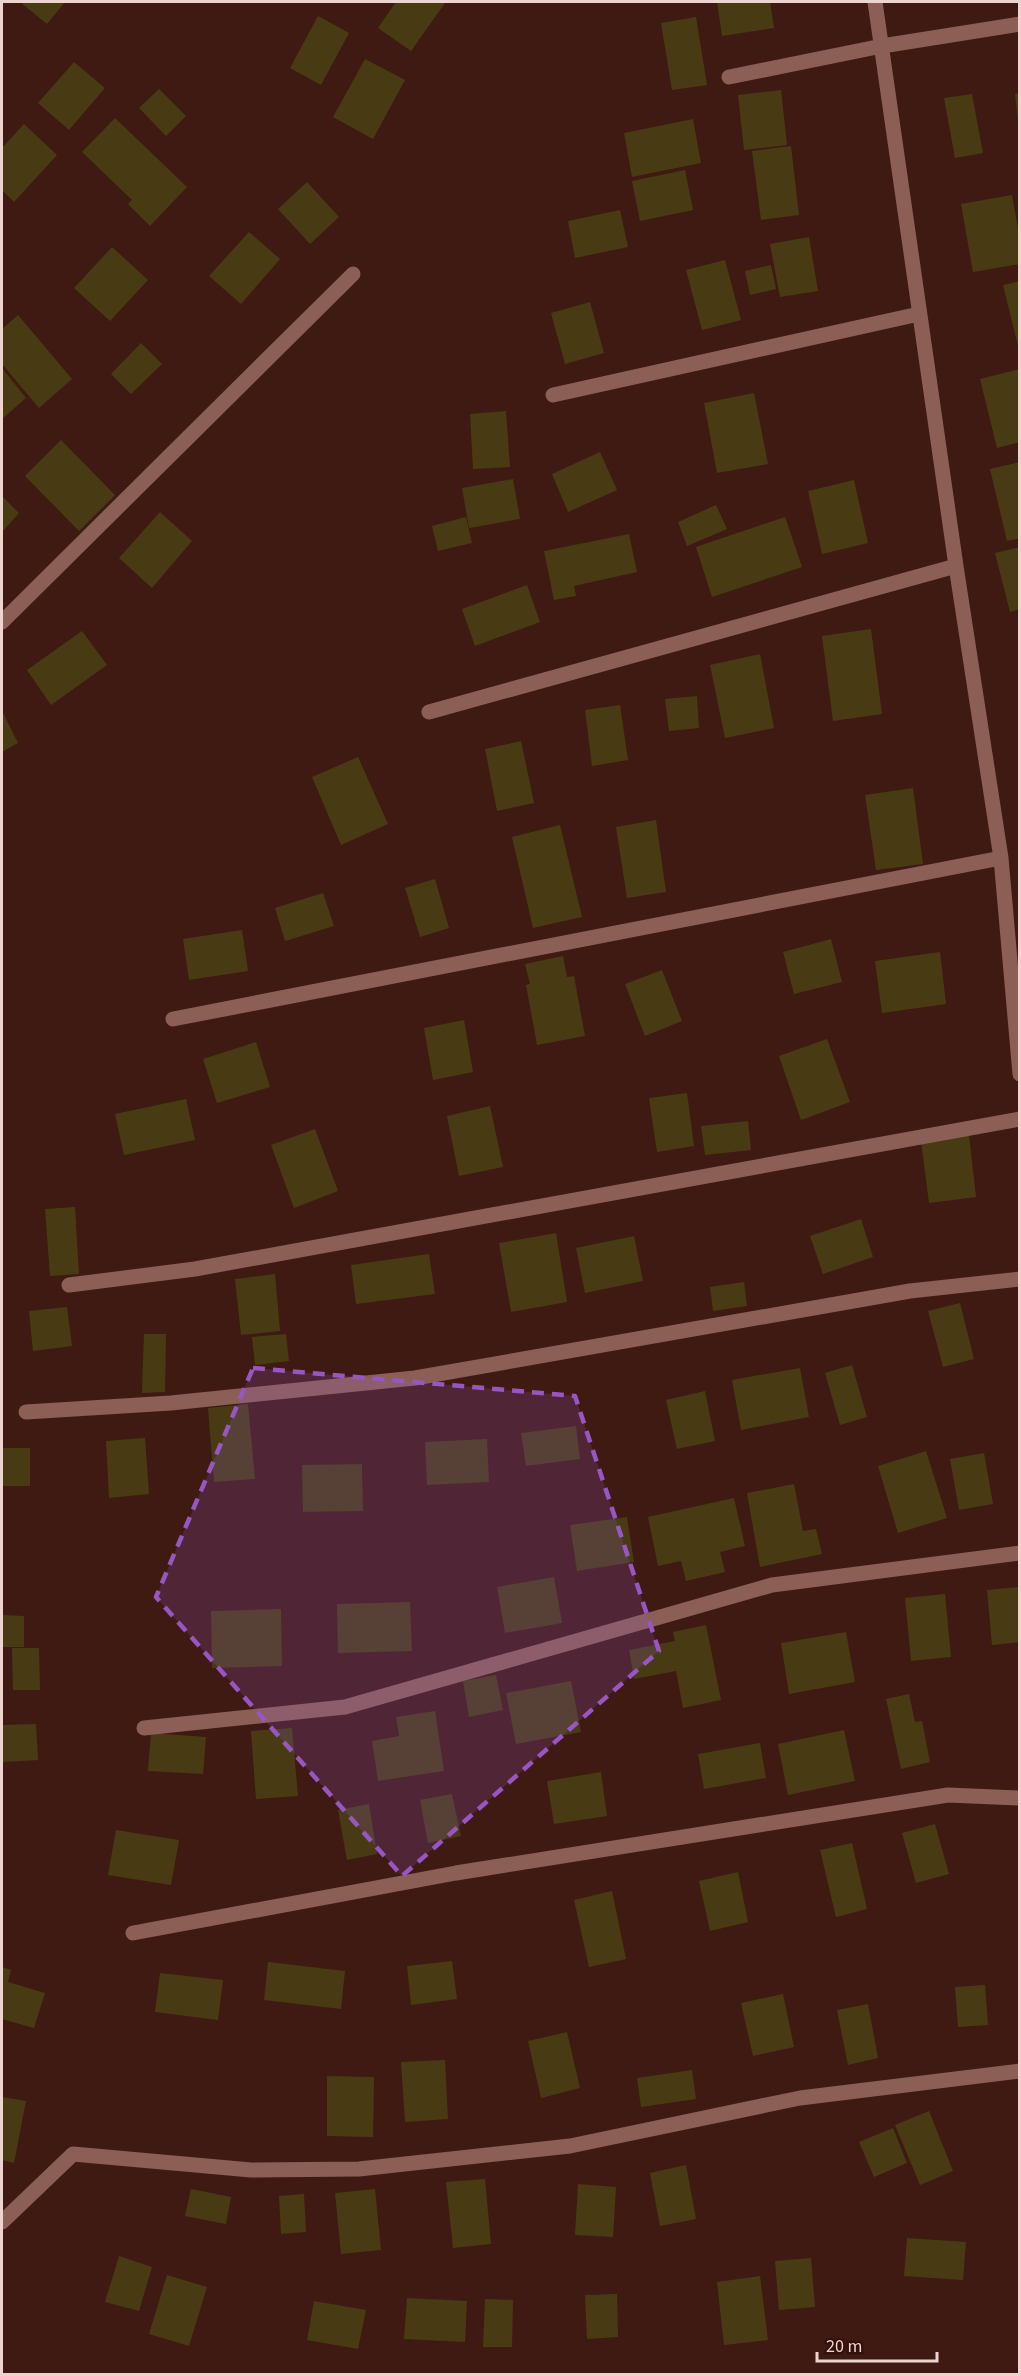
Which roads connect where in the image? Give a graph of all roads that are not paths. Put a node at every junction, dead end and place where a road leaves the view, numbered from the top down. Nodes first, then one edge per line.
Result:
1 (875, 2) edge
2 (1020, 24) edge
3 (882, 46) junction
4 (729, 77) dead end
5 (353, 274) dead end
6 (919, 314) junction
7 (553, 395) dead end
8 (956, 566) junction
9 (2, 622) edge
10 (429, 712) dead end
11 (1001, 858) junction
12 (173, 1019) dead end
13 (1020, 1074) edge
14 (1020, 1119) edge
15 (1020, 1279) edge
16 (69, 1285) dead end
17 (26, 1412) dead end
18 (1020, 1553) edge
19 (144, 1728) dead end
20 (1020, 1798) edge
21 (133, 1933) dead end
22 (1020, 2071) edge
23 (2, 2222) edge

1 - 3 street
2 - 3 street
3 - 4 street
3 - 6 street
5 - 9 street
6 - 7 street
6 - 8 street
8 - 10 street
8 - 11 street
11 - 12 street
11 - 13 street
14 - 16 street
15 - 17 street
18 - 19 street
20 - 21 street
22 - 23 street

